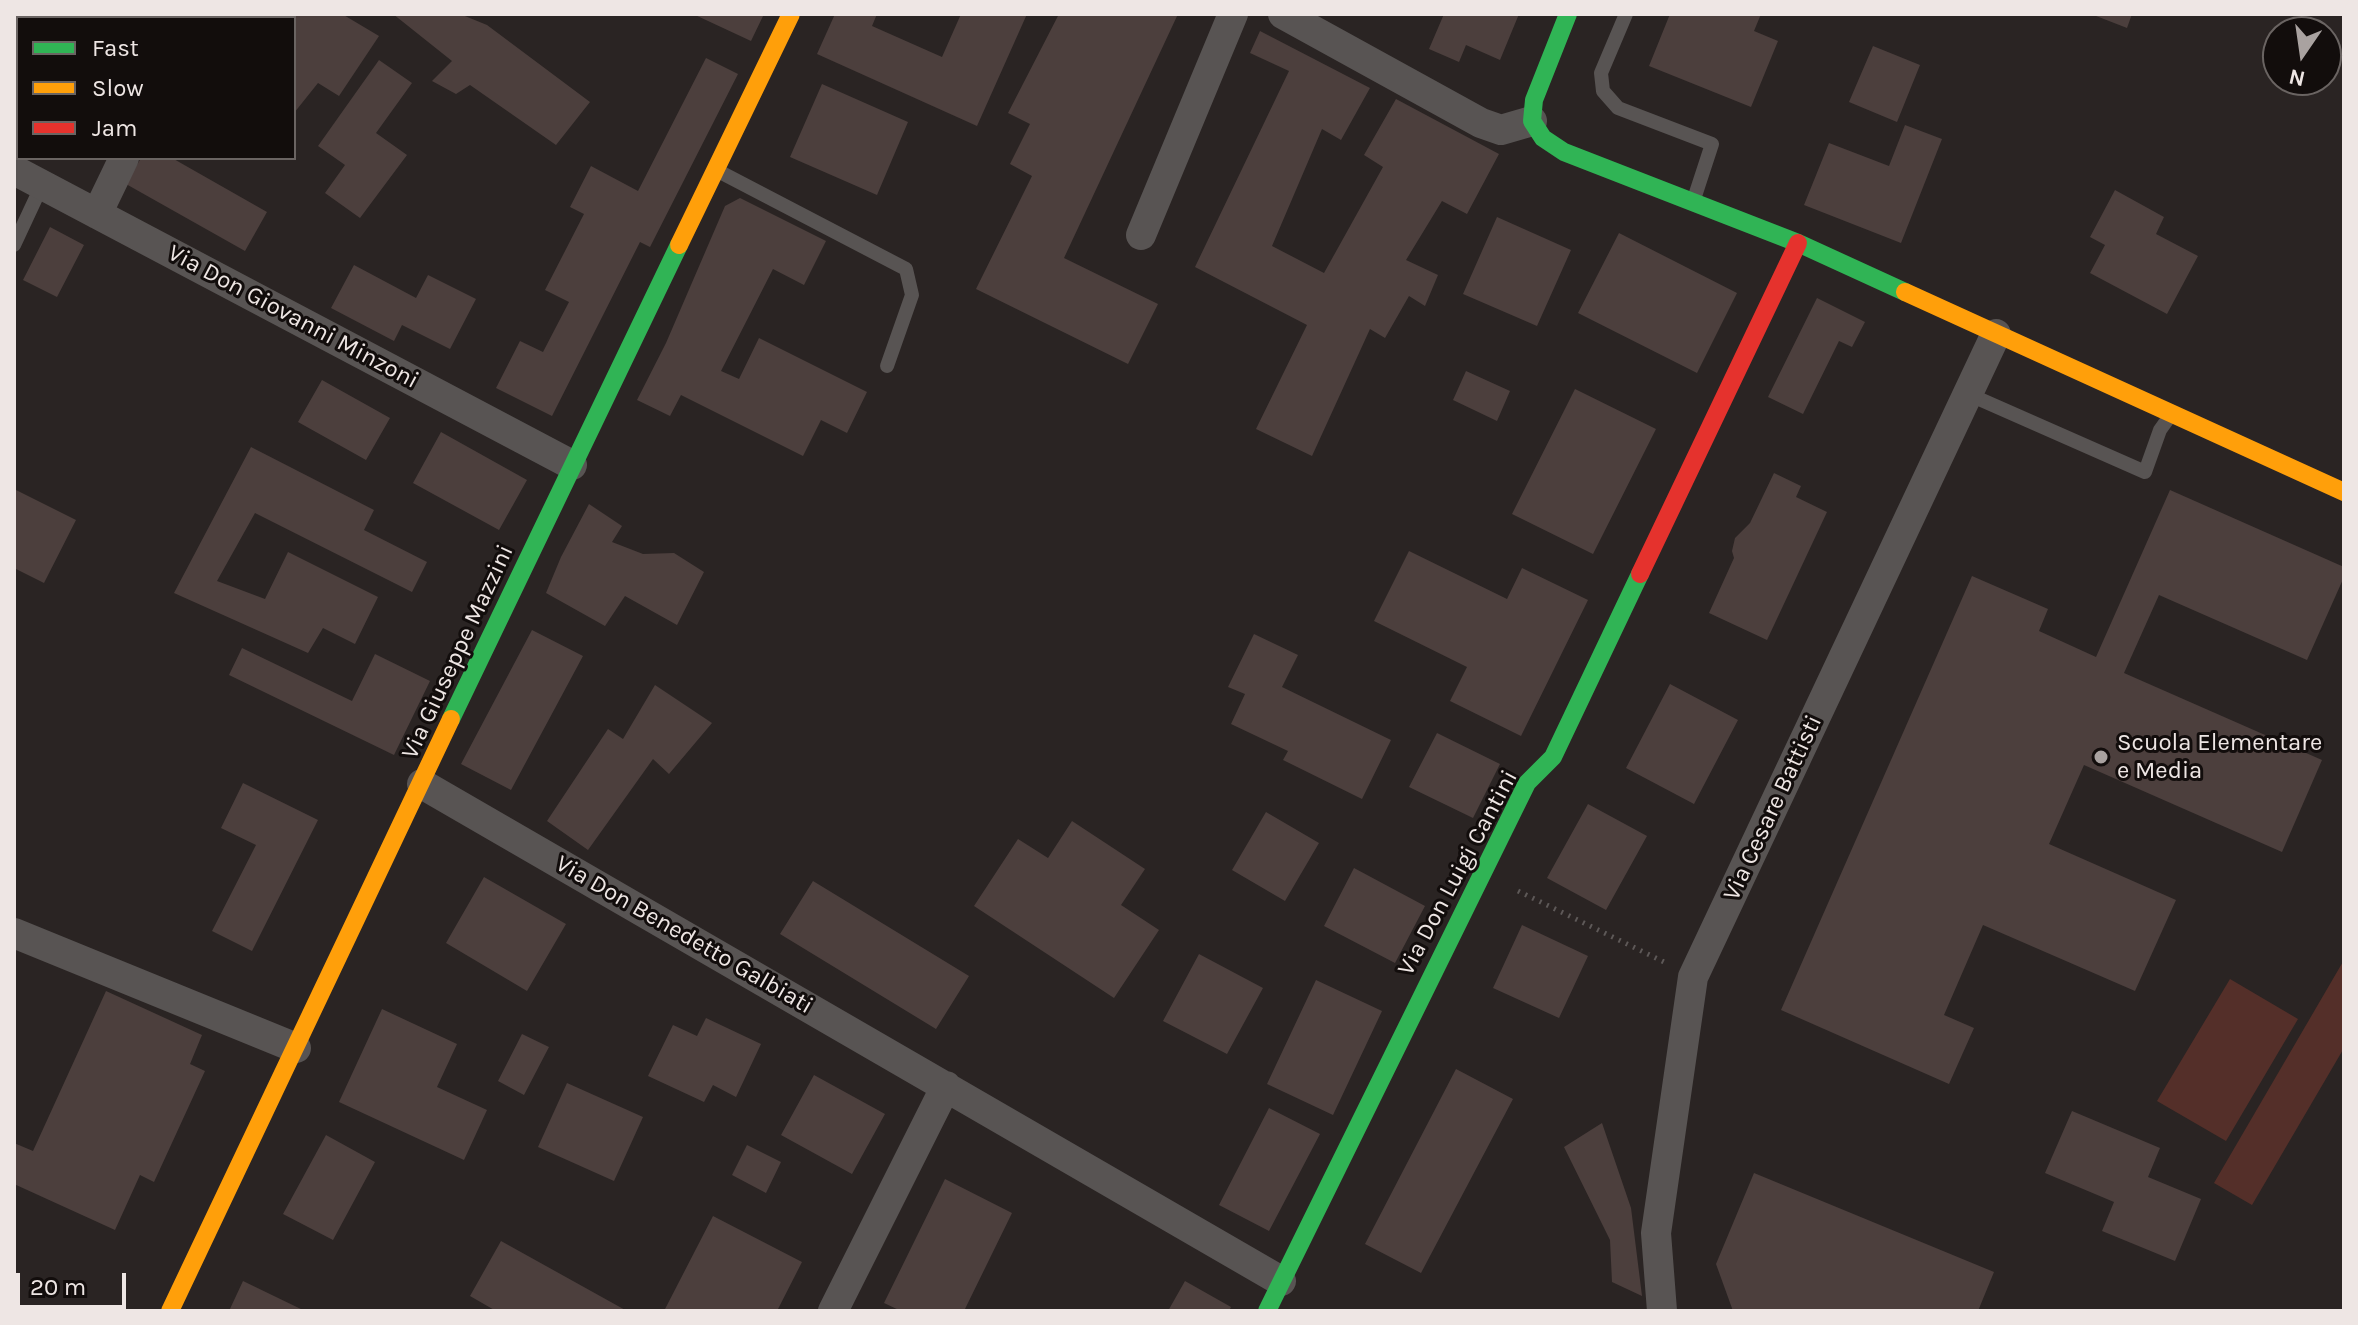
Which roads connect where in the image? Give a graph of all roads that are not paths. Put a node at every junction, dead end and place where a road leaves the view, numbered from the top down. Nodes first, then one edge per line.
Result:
1 (791, 14) edge
2 (1233, 14) edge
3 (1283, 14) edge
4 (1568, 14) edge
5 (1626, 14) edge
6 (1532, 121) junction
7 (123, 160) edge
8 (14, 170) edge
9 (715, 170) junction
10 (42, 185) junction
11 (1694, 201) junction
12 (97, 214) junction
13 (1141, 235) dead end
14 (1798, 243) junction
15 (14, 245) edge
16 (1996, 334) junction
17 (887, 366) dead end
18 (1968, 394) junction
19 (2172, 414) junction
20 (572, 465) junction
21 (2344, 492) edge
22 (422, 784) junction
23 (14, 933) edge
24 (296, 1048) junction
25 (946, 1086) junction
26 (1281, 1281) junction
27 (170, 1311) edge
28 (833, 1311) edge
29 (1267, 1311) edge
30 (1662, 1311) edge

1 - 9 street, Via Giuseppe Mazzini
2 - 13 street
3 - 6 street
4 - 6 street
5 - 11 lane
6 - 11 street
7 - 12 street
8 - 10 street, Via Don Giovanni Minzoni
9 - 17 lane
9 - 20 street, Via Giuseppe Mazzini
10 - 12 street, Via Don Giovanni Minzoni
10 - 15 lane
11 - 14 street
12 - 20 street, Via Don Giovanni Minzoni
14 - 16 street
14 - 26 street, Via Don Luigi Cantini
16 - 18 street, Via Cesare Battisti
16 - 19 street
18 - 19 lane
18 - 30 street, Via Cesare Battisti
19 - 21 street
20 - 22 street, Via Giuseppe Mazzini
22 - 24 street, Via Giuseppe Mazzini
22 - 25 street, Via Don Benedetto Galbiati
23 - 24 street
24 - 27 street, Via Giuseppe Mazzini
25 - 26 street, Via Don Benedetto Galbiati
25 - 28 street
26 - 29 street, Via Don Luigi Cantini

